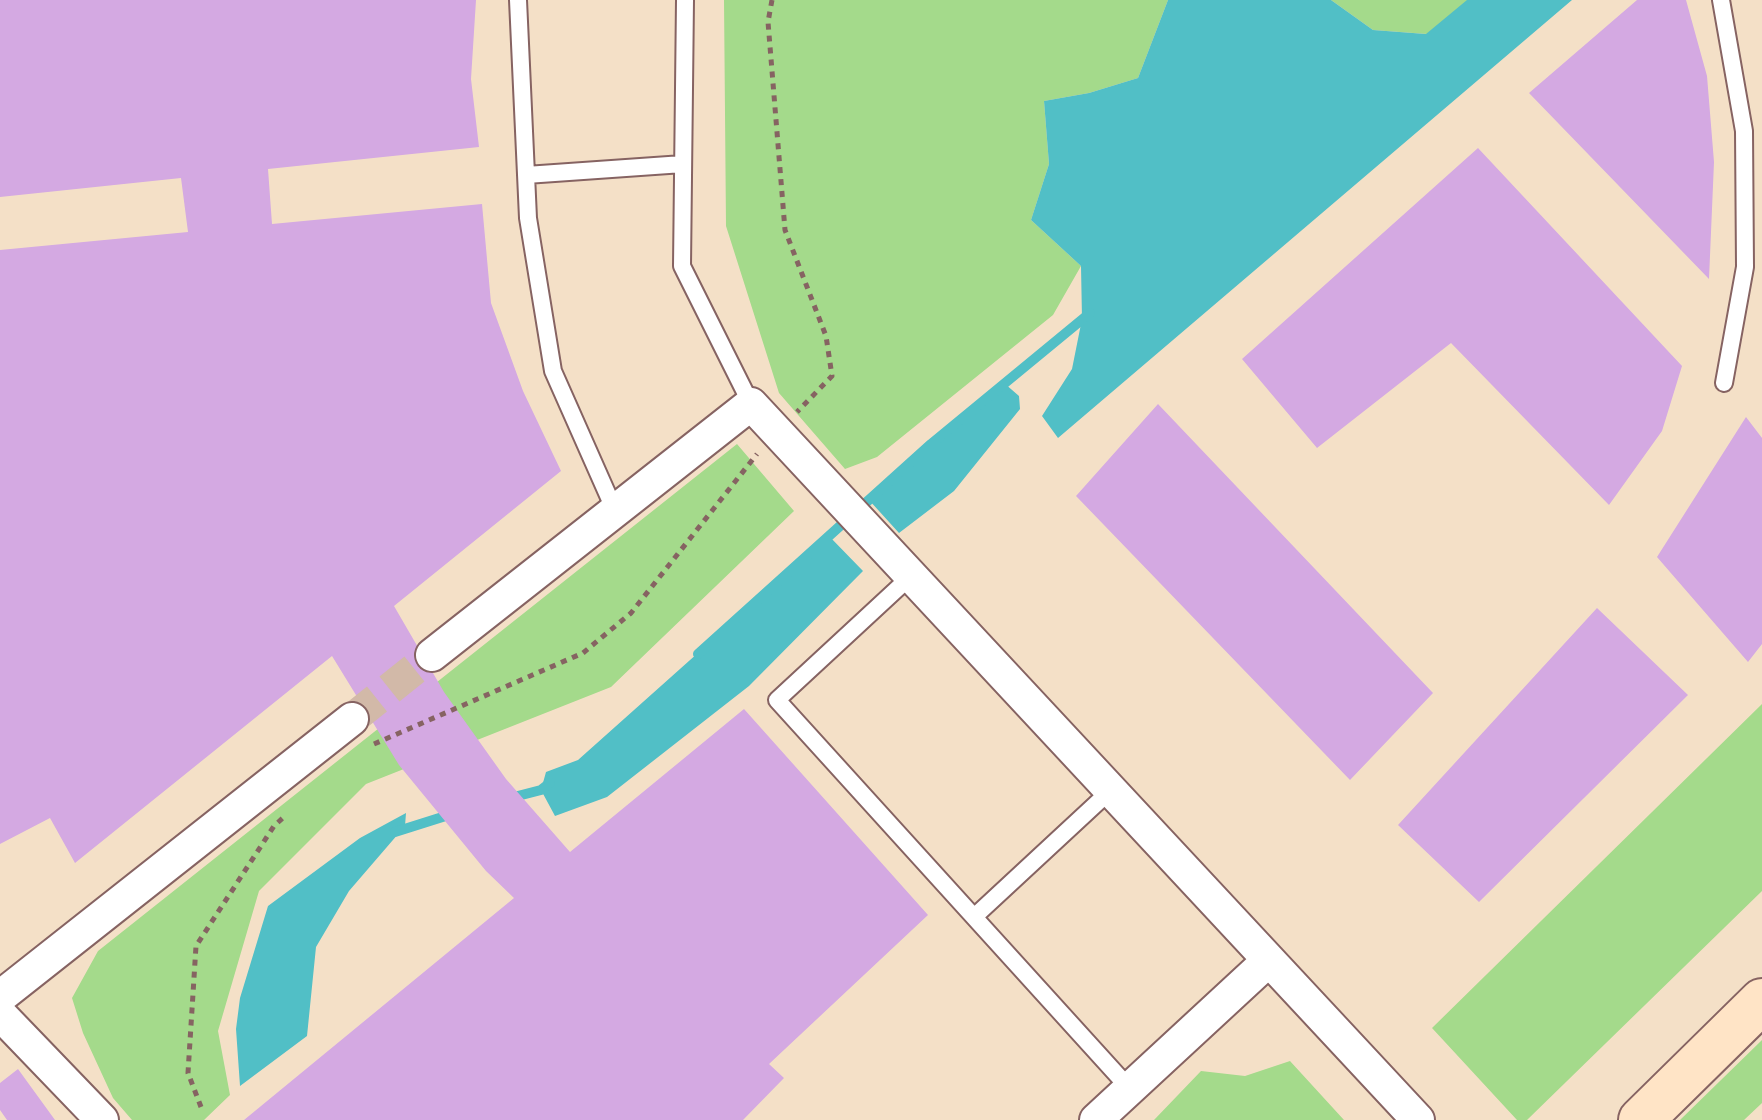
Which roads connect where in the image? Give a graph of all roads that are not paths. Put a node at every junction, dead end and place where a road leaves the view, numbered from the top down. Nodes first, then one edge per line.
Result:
1 (518, 0) edge
2 (685, 0) edge
3 (1721, 0) edge
4 (683, 164) junction
5 (526, 175) junction
6 (1724, 383) dead end
7 (751, 404) junction
8 (615, 511) junction
9 (911, 576) junction
10 (432, 655) tunnel mouth
11 (352, 719) tunnel mouth
12 (1111, 790) junction
13 (974, 917) junction
14 (1269, 960) junction
15 (0, 997) edge
16 (1762, 1001) edge
17 (0, 1014) edge
18 (1130, 1089) junction
19 (102, 1120) edge
20 (1096, 1120) edge
21 (1418, 1120) edge
22 (1641, 1120) edge

1 - 5 lane
2 - 4 lane
3 - 6 lane
4 - 5 lane
4 - 7 lane
5 - 8 lane
7 - 8 street
7 - 9 street
8 - 10 street
9 - 12 street
9 - 13 lane
11 - 15 street
12 - 13 lane
12 - 14 street
13 - 18 lane
14 - 18 street
14 - 21 street
16 - 22 main road
17 - 19 street
18 - 20 street

